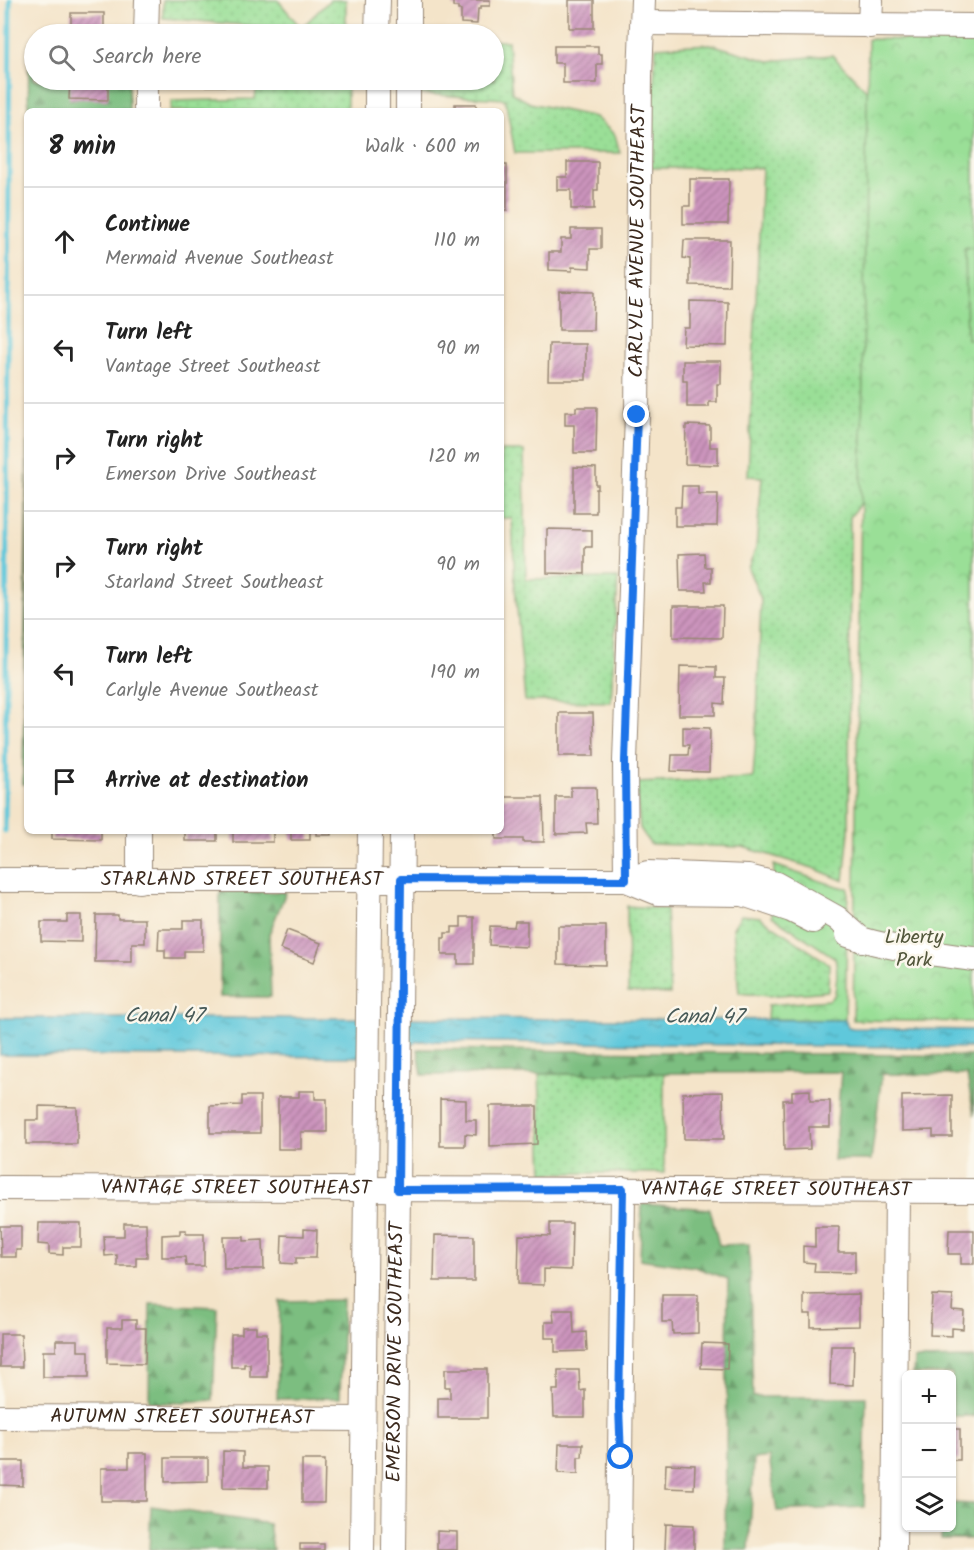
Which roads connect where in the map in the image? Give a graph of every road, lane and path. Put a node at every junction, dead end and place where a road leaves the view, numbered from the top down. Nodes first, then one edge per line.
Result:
1 (147, 0) edge
2 (378, 0) edge
3 (409, 0) edge
4 (871, 0) edge
5 (643, 12) edge
6 (146, 24) edge
7 (377, 24) edge
8 (409, 24) edge
9 (870, 26) junction
10 (974, 26) edge
11 (146, 90) edge
12 (377, 90) edge
13 (408, 90) edge
14 (146, 108) edge
15 (377, 108) edge
16 (408, 108) edge
17 (139, 834) edge
18 (370, 834) edge
19 (402, 834) edge
20 (370, 878) junction
21 (401, 879) junction
22 (0, 880) edge
23 (626, 880) junction
24 (139, 881) junction
25 (974, 959) edge
26 (0, 1188) edge
27 (367, 1189) junction
28 (623, 1189) junction
29 (398, 1190) junction
30 (897, 1191) junction
31 (974, 1191) edge
32 (0, 1417) edge
33 (363, 1419) junction
34 (362, 1550) edge
35 (393, 1550) edge
36 (619, 1550) edge
37 (894, 1550) edge

1 - 6 street
2 - 7 street
3 - 8 street
4 - 9 street
5 - 9 street
5 - 23 street, CARLYLE AVENUE SOUTHEAST
9 - 10 street
11 - 14 street
12 - 15 street
13 - 16 street
17 - 24 street
18 - 20 street, EMERSON DRIVE SOUTHEAST
19 - 21 street, EMERSON DRIVE SOUTHEAST
20 - 21 street, STARLAND STREET SOUTHEAST
20 - 24 street, STARLAND STREET SOUTHEAST
20 - 27 street, EMERSON DRIVE SOUTHEAST
21 - 23 street, STARLAND STREET SOUTHEAST
21 - 29 street, EMERSON DRIVE SOUTHEAST
22 - 24 street, STARLAND STREET SOUTHEAST
23 - 25 street, STARLAND STREET SOUTHEAST
26 - 27 street, VANTAGE STREET SOUTHEAST
27 - 29 street, VANTAGE STREET SOUTHEAST
27 - 33 street, EMERSON DRIVE SOUTHEAST
28 - 29 street, VANTAGE STREET SOUTHEAST
28 - 30 street, VANTAGE STREET SOUTHEAST
28 - 36 street
29 - 35 street, EMERSON DRIVE SOUTHEAST
30 - 31 street, VANTAGE STREET SOUTHEAST
30 - 37 street
32 - 33 street, AUTUMN STREET SOUTHEAST
33 - 34 street, EMERSON DRIVE SOUTHEAST

